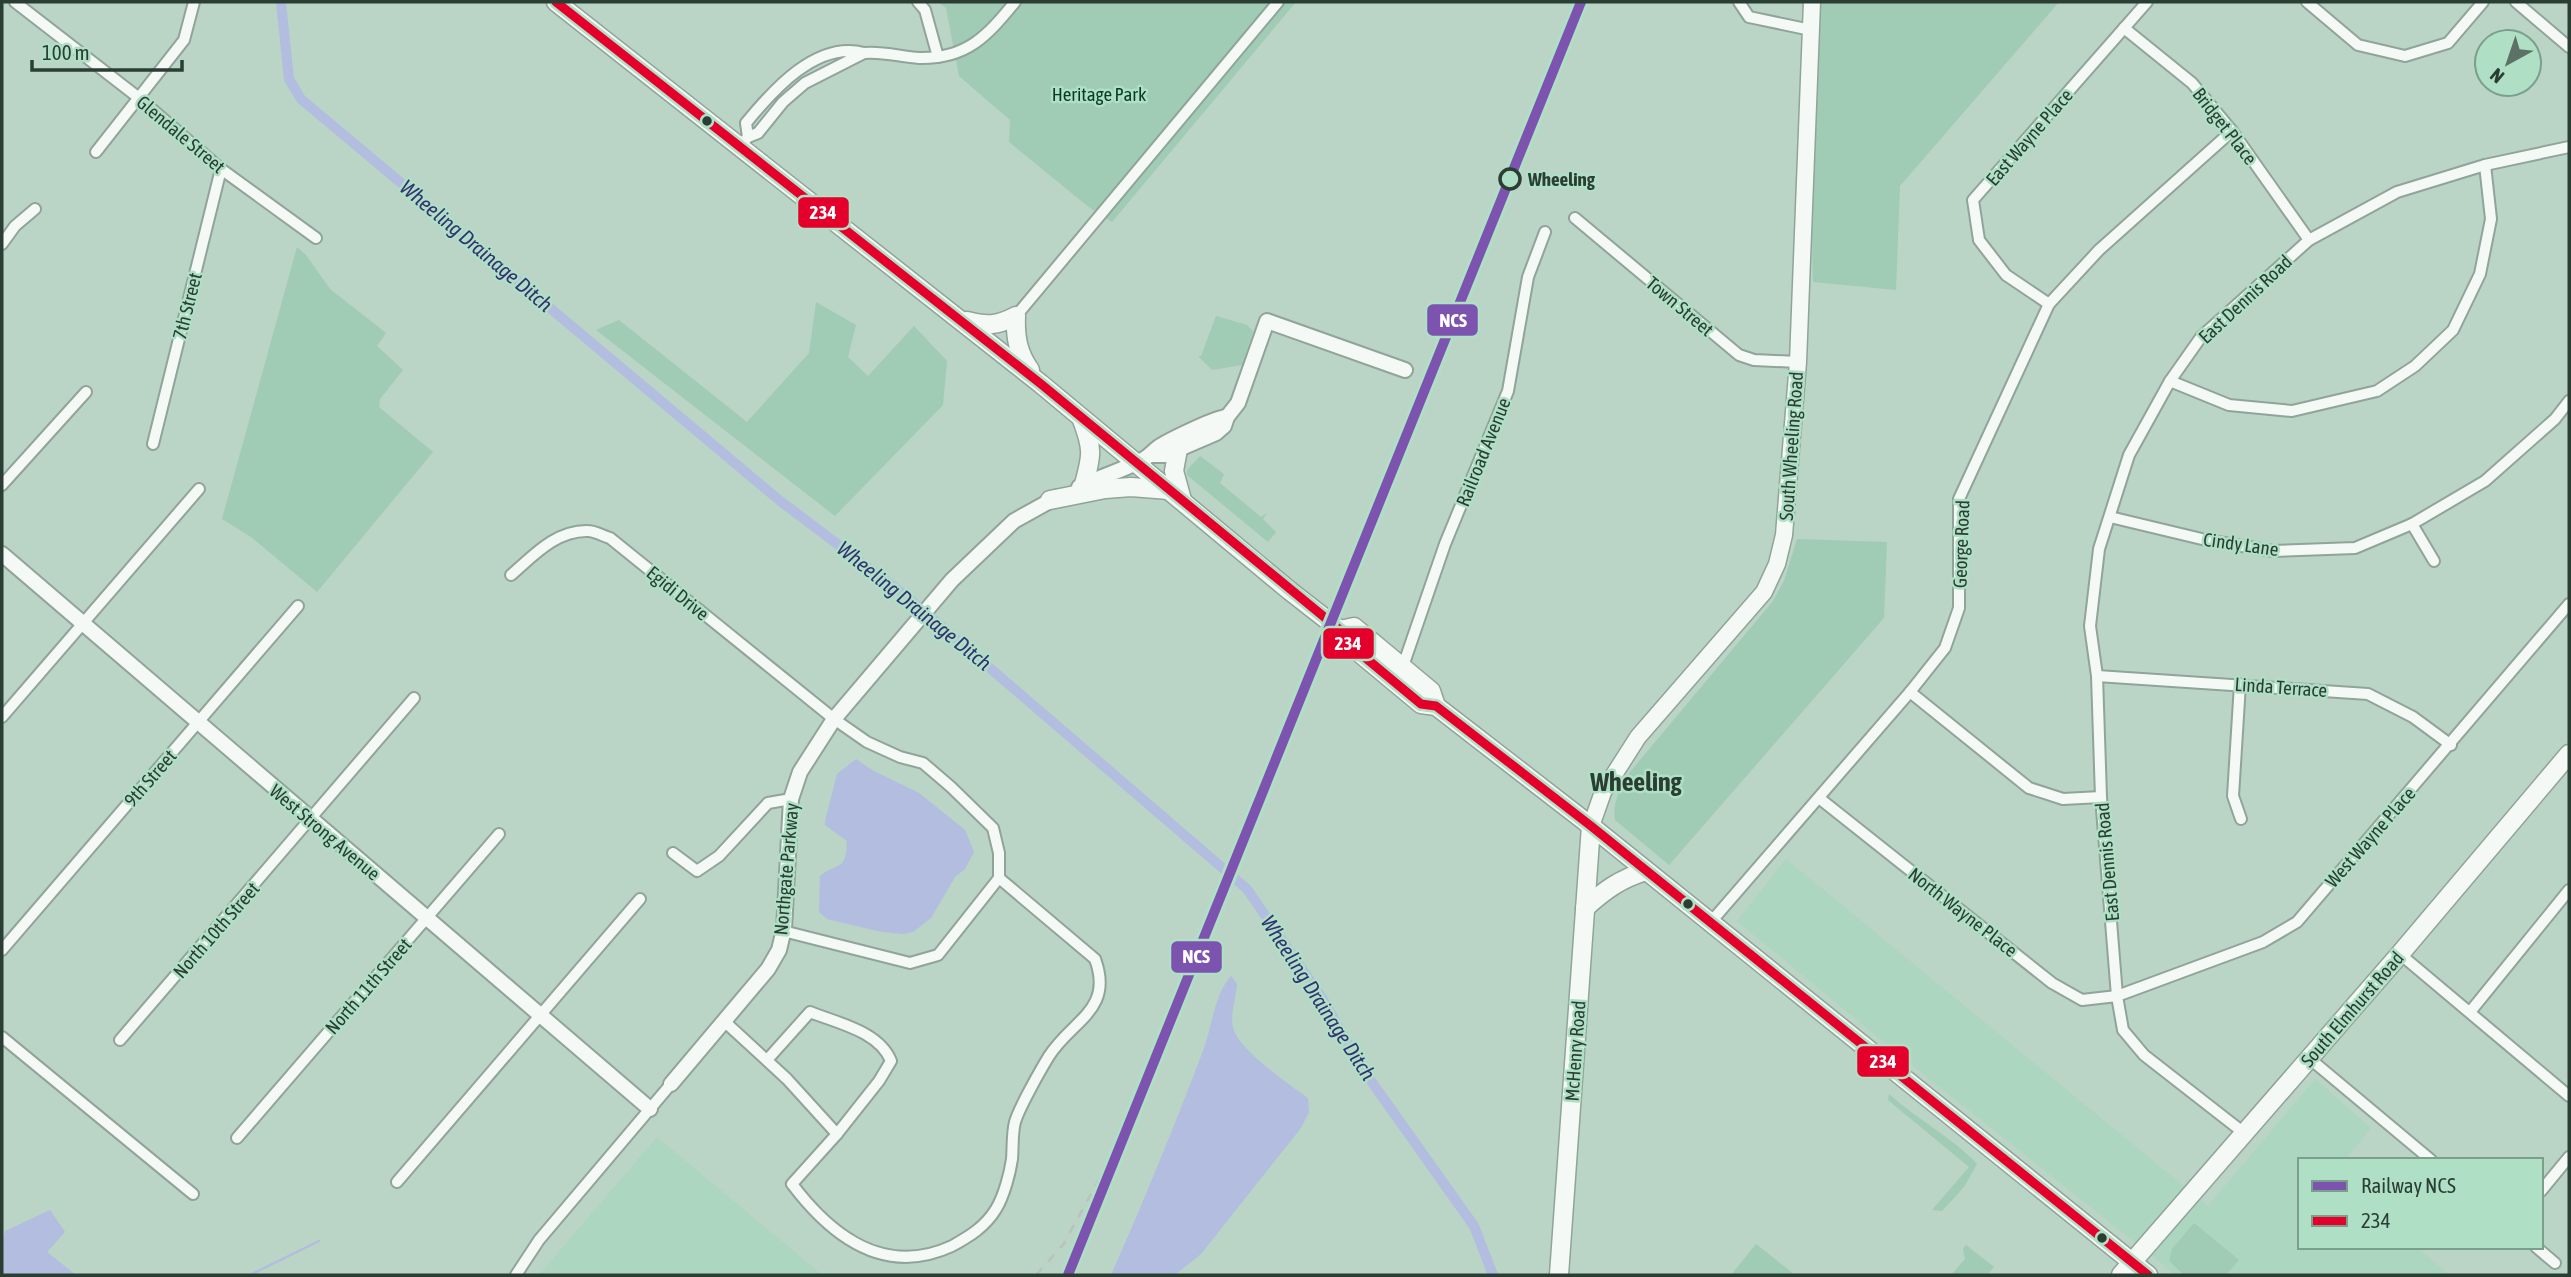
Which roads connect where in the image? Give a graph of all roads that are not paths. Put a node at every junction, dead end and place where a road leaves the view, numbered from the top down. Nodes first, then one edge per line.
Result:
1 (15, 2) edge
2 (194, 2) edge
3 (555, 2) edge
4 (918, 2) edge
5 (1015, 2) edge
6 (1278, 2) edge
7 (1739, 2) edge
8 (1812, 2) edge
9 (2147, 2) edge
10 (2307, 2) edge
11 (2483, 2) edge
12 (2516, 2) edge
13 (2124, 28) junction
14 (1811, 30) junction
15 (2569, 47) edge
16 (938, 57) junction
17 (139, 98) junction
18 (2232, 131) junction
19 (744, 141) junction
20 (2569, 147) edge
21 (96, 152) dead end
22 (2486, 165) junction
23 (221, 169) junction
24 (35, 209) dead end
25 (1576, 218) dead end
26 (1545, 232) dead end
27 (316, 239) dead end
28 (2309, 240) junction
29 (2, 244) edge
30 (2049, 304) junction
31 (1016, 317) junction
32 (960, 320) junction
33 (1798, 362) junction
34 (1405, 370) dead end
35 (2170, 381) junction
36 (1041, 384) junction
37 (86, 392) dead end
38 (2569, 401) edge
39 (1080, 417) junction
40 (1227, 417) junction
41 (153, 444) dead end
42 (1178, 450) junction
43 (1145, 459) junction
44 (1084, 484) junction
45 (2, 485) edge
46 (199, 489) dead end
47 (1175, 495) junction
48 (1050, 500) junction
49 (2110, 517) junction
50 (2412, 524) junction
51 (2, 554) edge
52 (2434, 561) dead end
53 (511, 575) dead end
54 (2569, 604) edge
55 (298, 606) dead end
56 (84, 622) junction
57 (1340, 630) junction
58 (1402, 666) junction
59 (2097, 676) junction
60 (2241, 684) junction
61 (1910, 692) junction
62 (414, 698) dead end
63 (1436, 706) junction
64 (2, 717) edge
65 (834, 719) junction
66 (198, 722) junction
67 (2451, 745) junction
68 (2569, 754) edge
69 (2101, 797) junction
70 (1819, 798) junction
71 (791, 799) junction
72 (2241, 819) dead end
73 (310, 820) junction
74 (1591, 826) junction
75 (499, 834) dead end
76 (673, 853) dead end
77 (1646, 871) junction
78 (999, 878) junction
79 (2569, 890) edge
80 (640, 899) dead end
81 (1585, 908) junction
82 (427, 918) junction
83 (1710, 923) junction
84 (783, 931) junction
85 (2, 950) edge
86 (2400, 954) junction
87 (2118, 996) junction
88 (2470, 1012) junction
89 (540, 1016) junction
90 (724, 1021) junction
91 (2, 1038) edge
92 (121, 1040) dead end
93 (2309, 1058) junction
94 (767, 1060) junction
95 (671, 1084) joint
96 (2569, 1096) edge
97 (650, 1110) junction
98 (2244, 1133) junction
99 (837, 1134) junction
100 (237, 1138) dead end
101 (2569, 1157) edge
102 (2429, 1158) edge
103 (397, 1182) dead end
104 (2543, 1189) edge
105 (193, 1194) dead end
106 (2538, 1249) edge
107 (2555, 1263) dead end
108 (2127, 1269) edge
109 (516, 1275) edge
110 (1559, 1275) edge
111 (2148, 1275) edge

1 - 17 street, Glendale Street
2 - 17 street
3 - 19 main road
4 - 16 street
5 - 16 street
6 - 31 street
7 - 14 street
8 - 14 main road, South Wheeling Road
9 - 13 street, East Wayne Place
10 - 11 street
12 - 15 street
13 - 18 street, Bridget Place
13 - 30 street, East Wayne Place
14 - 33 main road, South Wheeling Road
16 - 19 street
17 - 21 street
17 - 23 street, Glendale Street
18 - 28 street, Bridget Place
18 - 30 street, George Road
19 - 32 main road
20 - 22 street, East Dennis Road
22 - 28 street, East Dennis Road
22 - 35 street
23 - 27 street, Glendale Street
23 - 41 street, 7th Street
24 - 29 street
25 - 33 street, Town Street
26 - 58 street, Railroad Avenue
28 - 35 street, East Dennis Road
30 - 61 street, George Road
31 - 32 main road
31 - 36 main road
32 - 36 main road
33 - 74 main road, South Wheeling Road
34 - 40 street, Northgate Parkway
35 - 49 street, East Dennis Road
36 - 39 main road
37 - 45 street
38 - 50 street, Cindy Lane
39 - 43 main road
39 - 44 main road
40 - 42 street, Northgate Parkway
40 - 43 street, Northgate Parkway
42 - 43 street, Northgate Parkway
42 - 47 main road
43 - 44 street, Northgate Parkway
43 - 47 main road
44 - 48 street, Northgate Parkway
46 - 56 street
47 - 48 main road
47 - 57 main road
48 - 65 street, Northgate Parkway
49 - 50 street, Cindy Lane
49 - 59 street, East Dennis Road
50 - 52 street
51 - 56 street, West Strong Avenue
53 - 65 street, Egidi Drive
54 - 67 street, West Wayne Place
55 - 66 street, 9th Street
56 - 64 street
56 - 66 street, West Strong Avenue
57 - 58 main road
57 - 63 main road
58 - 63 main road
59 - 60 street, Linda Terrace
59 - 69 street, East Dennis Road
60 - 67 street, Linda Terrace
60 - 72 street
61 - 69 street
61 - 70 street, George Road
62 - 73 street, North 10th Street
63 - 74 main road
65 - 71 street, Northgate Parkway
65 - 78 street
66 - 73 street, West Strong Avenue
66 - 85 street, 9th Street
67 - 87 street, West Wayne Place
68 - 86 main road, South Elmhurst Road
69 - 87 street, East Dennis Road
70 - 83 street, George Road
70 - 87 street, North Wayne Place
71 - 76 street
71 - 84 street, Northgate Parkway
73 - 82 street, West Strong Avenue
73 - 92 street, North 10th Street
74 - 77 main road
74 - 81 main road, McHenry Road
75 - 82 street, North 11th Street
77 - 81 main road
77 - 83 main road
78 - 84 street
78 - 99 street
79 - 88 street
80 - 89 street
81 - 110 main road, McHenry Road
82 - 89 street, West Strong Avenue
82 - 100 street, North 11th Street
83 - 108 main road
84 - 90 street, Northgate Parkway
86 - 88 street
86 - 93 main road, South Elmhurst Road
87 - 98 street, East Dennis Road
88 - 96 street
89 - 97 street, West Strong Avenue
89 - 103 street
90 - 94 street
90 - 95 street, Northgate Parkway
91 - 105 street
93 - 98 main road, South Elmhurst Road
93 - 102 street
94 - 99 street
94 - 99 street
95 - 97 street, Northgate Parkway
97 - 109 street, Northgate Parkway
98 - 108 main road, South Elmhurst Road
101 - 104 street
106 - 107 street
108 - 111 main road

